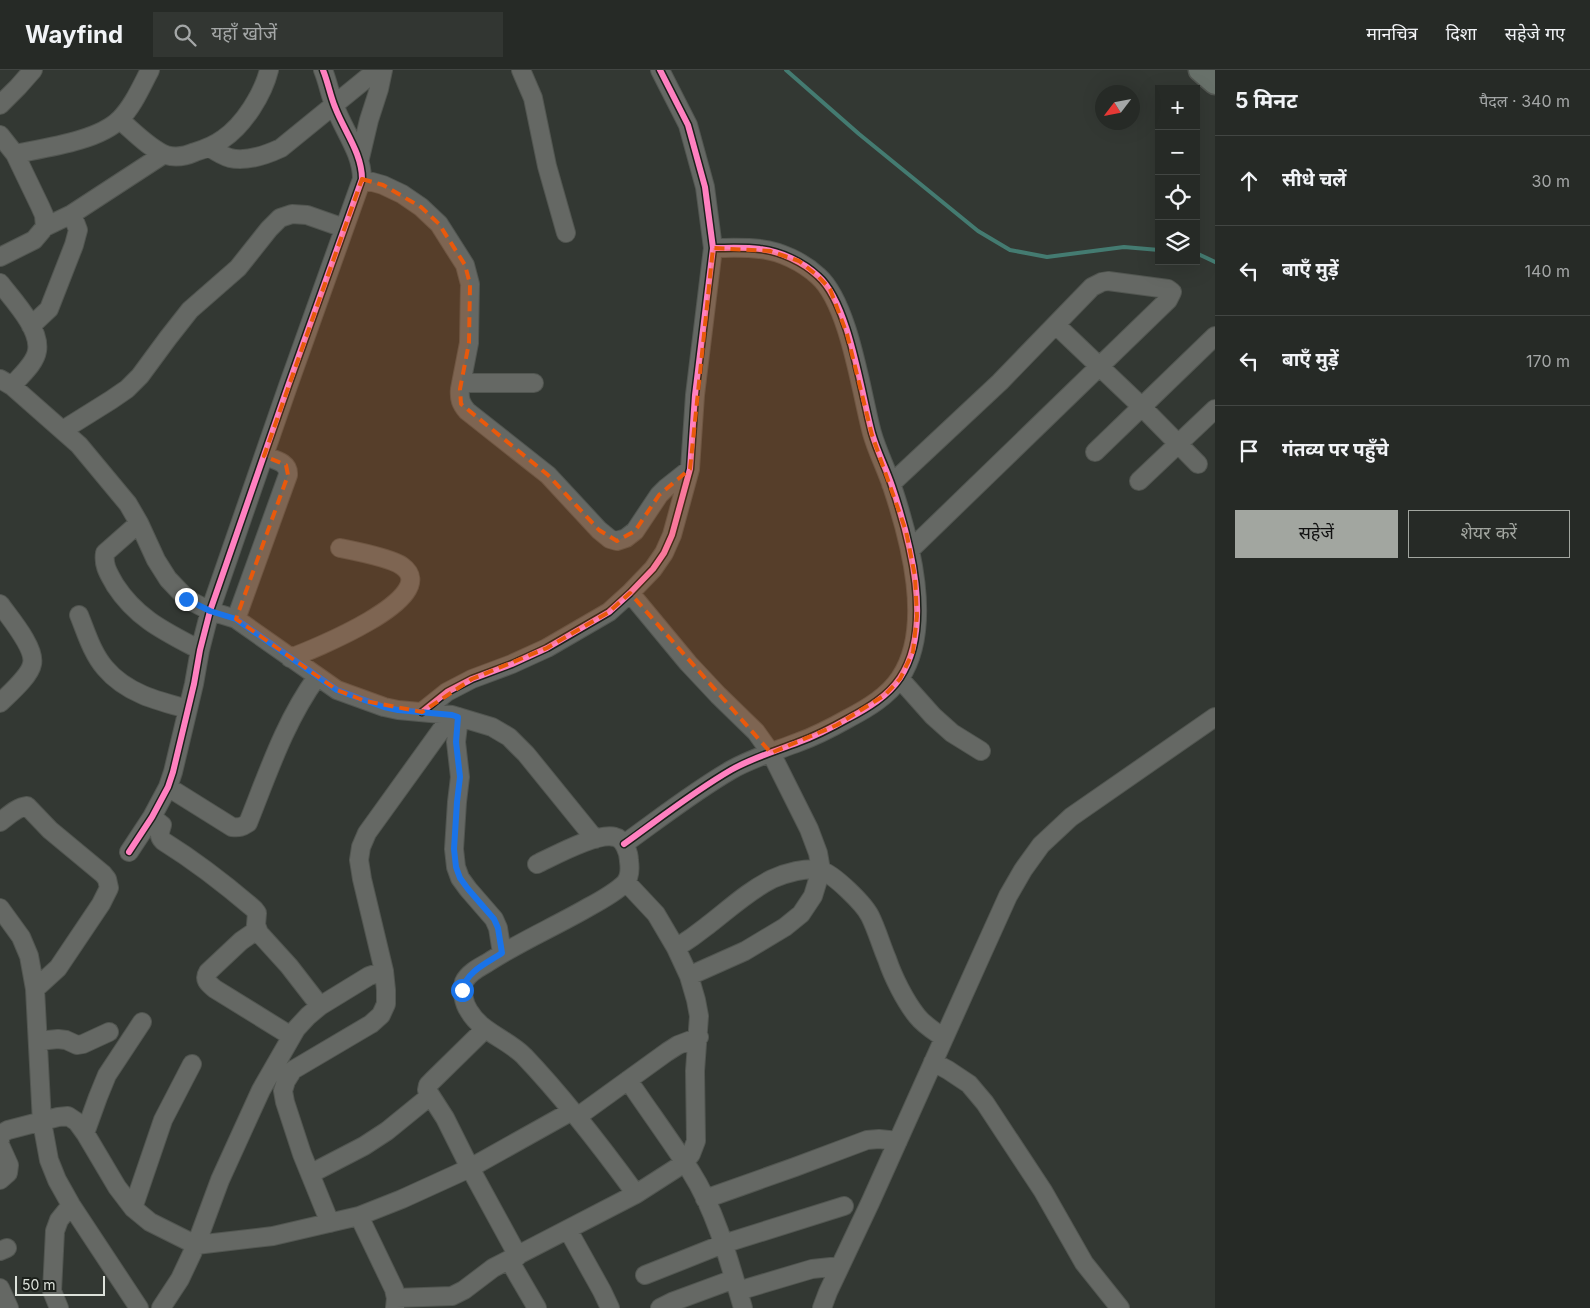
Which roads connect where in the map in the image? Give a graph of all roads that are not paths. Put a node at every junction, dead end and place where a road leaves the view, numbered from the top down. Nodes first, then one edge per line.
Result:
1 (32, 70) edge
2 (150, 70) edge
3 (269, 70) edge
4 (323, 70) edge
5 (383, 70) edge
6 (521, 70) edge
7 (660, 70) edge
8 (1200, 70) edge
9 (1215, 83) edge
10 (0, 105) edge
11 (334, 106) junction
12 (120, 120) junction
13 (0, 135) edge
14 (209, 148) junction
15 (15, 154) junction
16 (164, 154) junction
17 (360, 158) junction
18 (362, 179) junction
19 (72, 214) junction
20 (45, 227) junction
21 (344, 228) junction
22 (566, 233) dead end
23 (713, 248) junction
24 (0, 257) edge
25 (0, 283) edge
26 (1056, 325) junction
27 (31, 326) junction
28 (1215, 336) edge
29 (1099, 366) junction
30 (6, 382) edge
31 (461, 382) junction
32 (534, 384) dead end
33 (1142, 407) junction
34 (1215, 409) edge
35 (63, 430) junction
36 (1178, 444) junction
37 (1095, 452) dead end
38 (264, 456) junction
39 (1198, 464) dead end
40 (690, 469) junction
41 (1140, 481) dead end
42 (891, 484) junction
43 (139, 523) junction
44 (340, 548) dead end
45 (910, 550) junction
46 (630, 593) junction
47 (0, 604) edge
48 (210, 611) junction
49 (79, 615) dead end
50 (236, 619) junction
51 (200, 650) junction
52 (290, 658) junction
53 (317, 677) junction
54 (900, 679) junction
55 (0, 703) edge
56 (188, 710) junction
57 (422, 712) junction
58 (455, 716) junction
59 (1215, 717) edge
60 (981, 751) dead end
61 (771, 753) junction
62 (168, 787) junction
63 (152, 817) junction
64 (0, 822) edge
65 (595, 839) junction
66 (624, 844) junction
67 (129, 852) dead end
68 (537, 864) dead end
69 (821, 870) junction
70 (626, 882) junction
71 (0, 908) edge
72 (257, 930) junction
73 (676, 948) junction
74 (502, 953) junction
75 (377, 974) junction
76 (689, 976) junction
77 (35, 989) junction
78 (320, 1006) junction
79 (142, 1022) dead end
80 (485, 1029) junction
81 (109, 1032) dead end
82 (698, 1037) junction
83 (944, 1038) junction
84 (38, 1041) junction
85 (287, 1042) junction
86 (933, 1062) junction
87 (192, 1064) dead end
88 (628, 1080) junction
89 (272, 1084) junction
90 (430, 1096) junction
91 (575, 1114) junction
92 (42, 1122) junction
93 (85, 1133) junction
94 (0, 1138) edge
95 (898, 1141) junction
96 (684, 1163) junction
97 (470, 1168) junction
98 (310, 1174) junction
99 (0, 1180) edge
100 (636, 1194) junction
101 (705, 1199) junction
102 (71, 1205) junction
103 (844, 1206) dead end
104 (132, 1208) junction
105 (359, 1216) junction
106 (330, 1223) junction
107 (568, 1230) junction
108 (723, 1244) junction
109 (196, 1245) junction
110 (514, 1258) junction
111 (840, 1266) junction
112 (645, 1274) dead end
113 (0, 1288) edge
114 (739, 1293) edge
115 (396, 1303) edge
116 (426, 1303) edge
117 (9, 1308) edge
118 (60, 1308) edge
119 (139, 1308) edge
120 (161, 1308) edge
121 (537, 1308) edge
122 (610, 1308) edge
123 (660, 1308) edge
124 (822, 1308) edge
125 (1120, 1308) edge

1 - 10 street
2 - 12 street
3 - 14 street
4 - 11 street
5 - 11 street
5 - 17 street
6 - 22 street
7 - 23 street
8 - 9 main road
11 - 14 street
11 - 17 street
12 - 15 street
12 - 16 street
13 - 15 street
14 - 16 street
15 - 20 street
16 - 19 street
17 - 18 street
18 - 21 street
18 - 31 street
19 - 20 street
19 - 27 street
20 - 24 street
21 - 35 street
21 - 38 street
23 - 40 street
23 - 42 street
25 - 27 street
26 - 29 street
26 - 29 street
26 - 42 street
27 - 30 street
28 - 33 street
29 - 33 street
29 - 45 street
30 - 35 street
31 - 32 street
31 - 40 street
33 - 36 street
33 - 37 street
34 - 36 street
35 - 43 street
36 - 39 street
36 - 41 street
38 - 48 street
38 - 50 street
40 - 46 street
42 - 45 street
43 - 48 street
43 - 51 street
44 - 52 street
45 - 54 street
46 - 57 street
46 - 61 street
47 - 55 street
48 - 50 street
48 - 51 street
49 - 56 street
50 - 52 street
51 - 56 street
52 - 53 street
53 - 57 street
53 - 62 street
54 - 60 street
54 - 61 street
56 - 62 street
57 - 58 street
58 - 65 street
58 - 74 street
58 - 75 street
59 - 83 street
61 - 66 street
61 - 69 street
62 - 63 street
63 - 67 street
63 - 72 street
64 - 77 street
65 - 66 street
65 - 68 street
66 - 70 street
69 - 73 street
69 - 76 street
69 - 83 street
70 - 73 street
70 - 74 street
71 - 77 street
72 - 78 street
72 - 85 street
73 - 76 street
74 - 80 street
75 - 78 street
75 - 89 street
76 - 82 street
77 - 84 street
78 - 85 street
79 - 93 street
80 - 90 street
80 - 91 street
81 - 84 street
82 - 88 street
82 - 96 street
83 - 86 street
84 - 92 street
85 - 89 street
86 - 95 street
86 - 125 street
87 - 104 street
88 - 91 street
88 - 96 street
89 - 98 street
89 - 109 street
90 - 97 street
90 - 98 street
91 - 97 street
91 - 100 street
92 - 93 street
92 - 94 street
92 - 102 street
93 - 104 street
94 - 99 street
95 - 101 street
95 - 111 street
96 - 100 street
96 - 101 street
97 - 105 street
97 - 110 street
98 - 106 street
100 - 107 street
101 - 108 street
102 - 118 street
102 - 119 street
103 - 108 street
104 - 109 street
105 - 106 street
105 - 115 street
106 - 109 street
107 - 110 street
107 - 122 street
108 - 112 street
108 - 114 street
109 - 120 street
110 - 116 street
110 - 121 street
111 - 114 street
111 - 124 street
113 - 117 street
114 - 123 street
115 - 116 street

